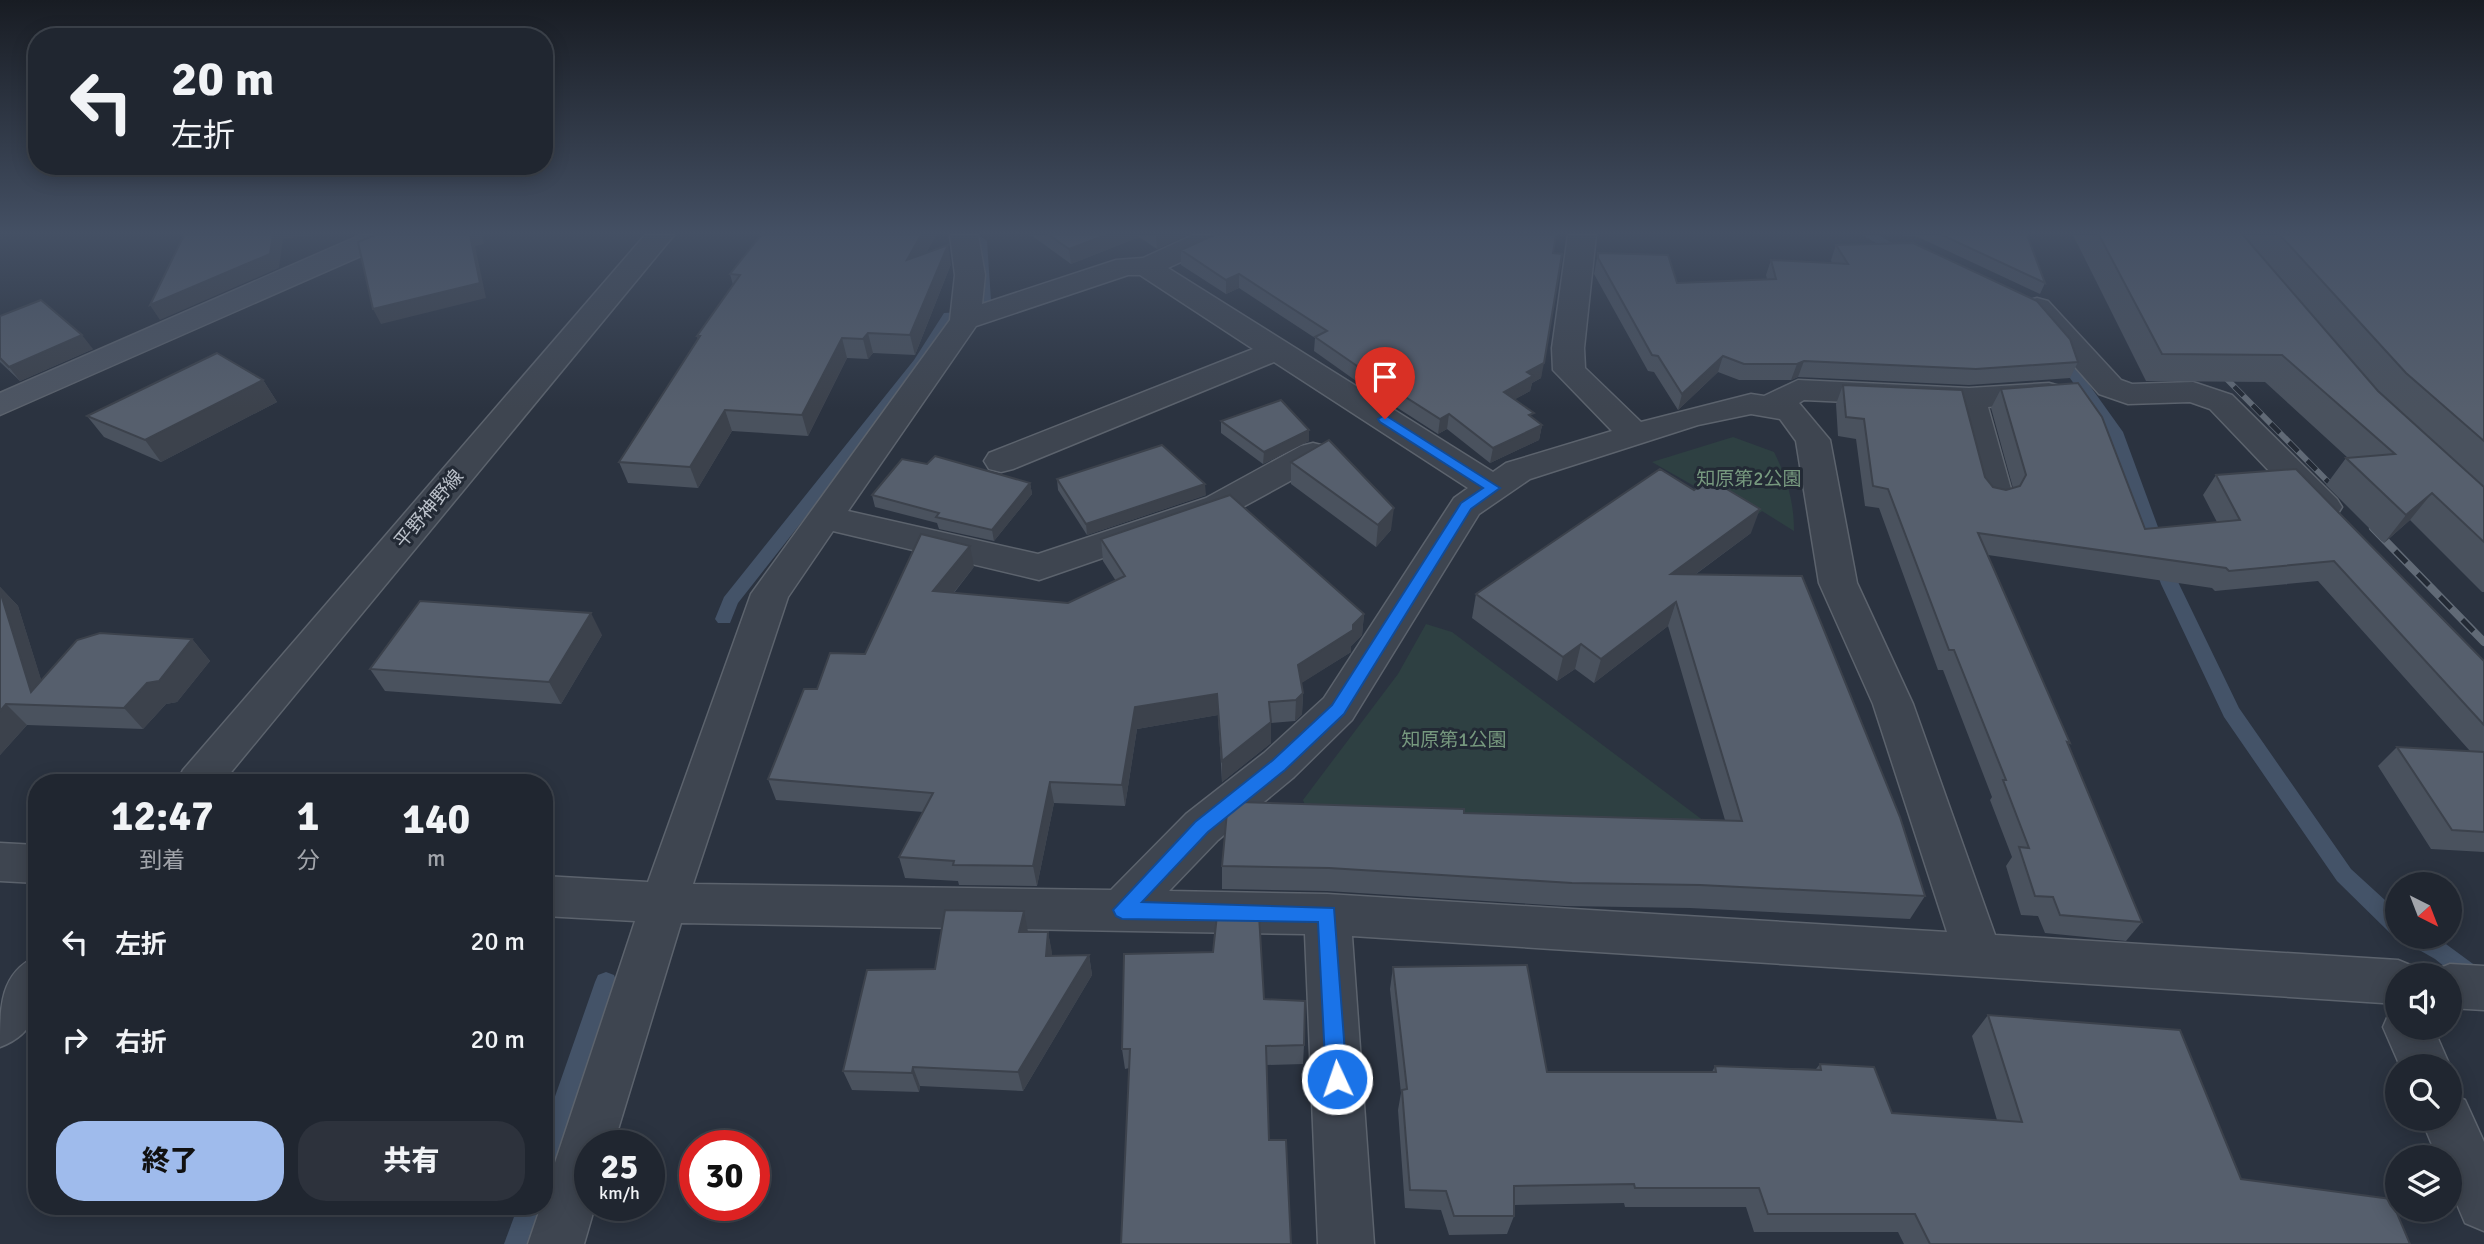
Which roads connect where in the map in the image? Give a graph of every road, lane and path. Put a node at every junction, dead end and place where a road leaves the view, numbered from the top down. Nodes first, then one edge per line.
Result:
1 (254, 293) edge
2 (611, 293) edge
3 (968, 293) edge
4 (1044, 293) edge
5 (1188, 293) edge
6 (1575, 293) edge
7 (2007, 293) edge
8 (965, 320) junction
9 (1277, 350) junction
10 (2110, 387) junction
11 (1969, 398) junction
12 (0, 405) edge
13 (1769, 407) junction
14 (1635, 435) junction
15 (1313, 454) edge
16 (1001, 461) dead end
17 (1493, 488) junction
18 (1996, 496) edge
19 (823, 517) junction
20 (2348, 532) edge
21 (205, 774) edge
22 (0, 862) edge
23 (28, 864) edge
24 (553, 896) edge
25 (664, 903) junction
26 (1122, 910) junction
27 (1327, 914) junction
28 (1978, 955) junction
29 (2462, 987) edge
30 (2385, 988) edge
31 (2484, 988) edge
32 (28, 989) edge
33 (0, 1024) edge
34 (2453, 1131) edge
35 (2484, 1204) edge
36 (556, 1244) edge
37 (1346, 1244) edge

1 - 12 main road
2 - 21 street, 平野神野線
3 - 8 street
4 - 8 street
5 - 9 street
6 - 14 street
7 - 10 street
8 - 19 street
9 - 16 street
9 - 17 street
10 - 11 street
10 - 20 street
11 - 13 street
11 - 18 street
13 - 14 street
13 - 28 street
14 - 17 street
15 - 19 street
17 - 26 street
19 - 25 street
22 - 23 street
24 - 25 street
25 - 26 street
25 - 36 street
26 - 27 street
27 - 28 street
27 - 37 street
28 - 30 street
29 - 31 street
32 - 33 street
34 - 35 street

